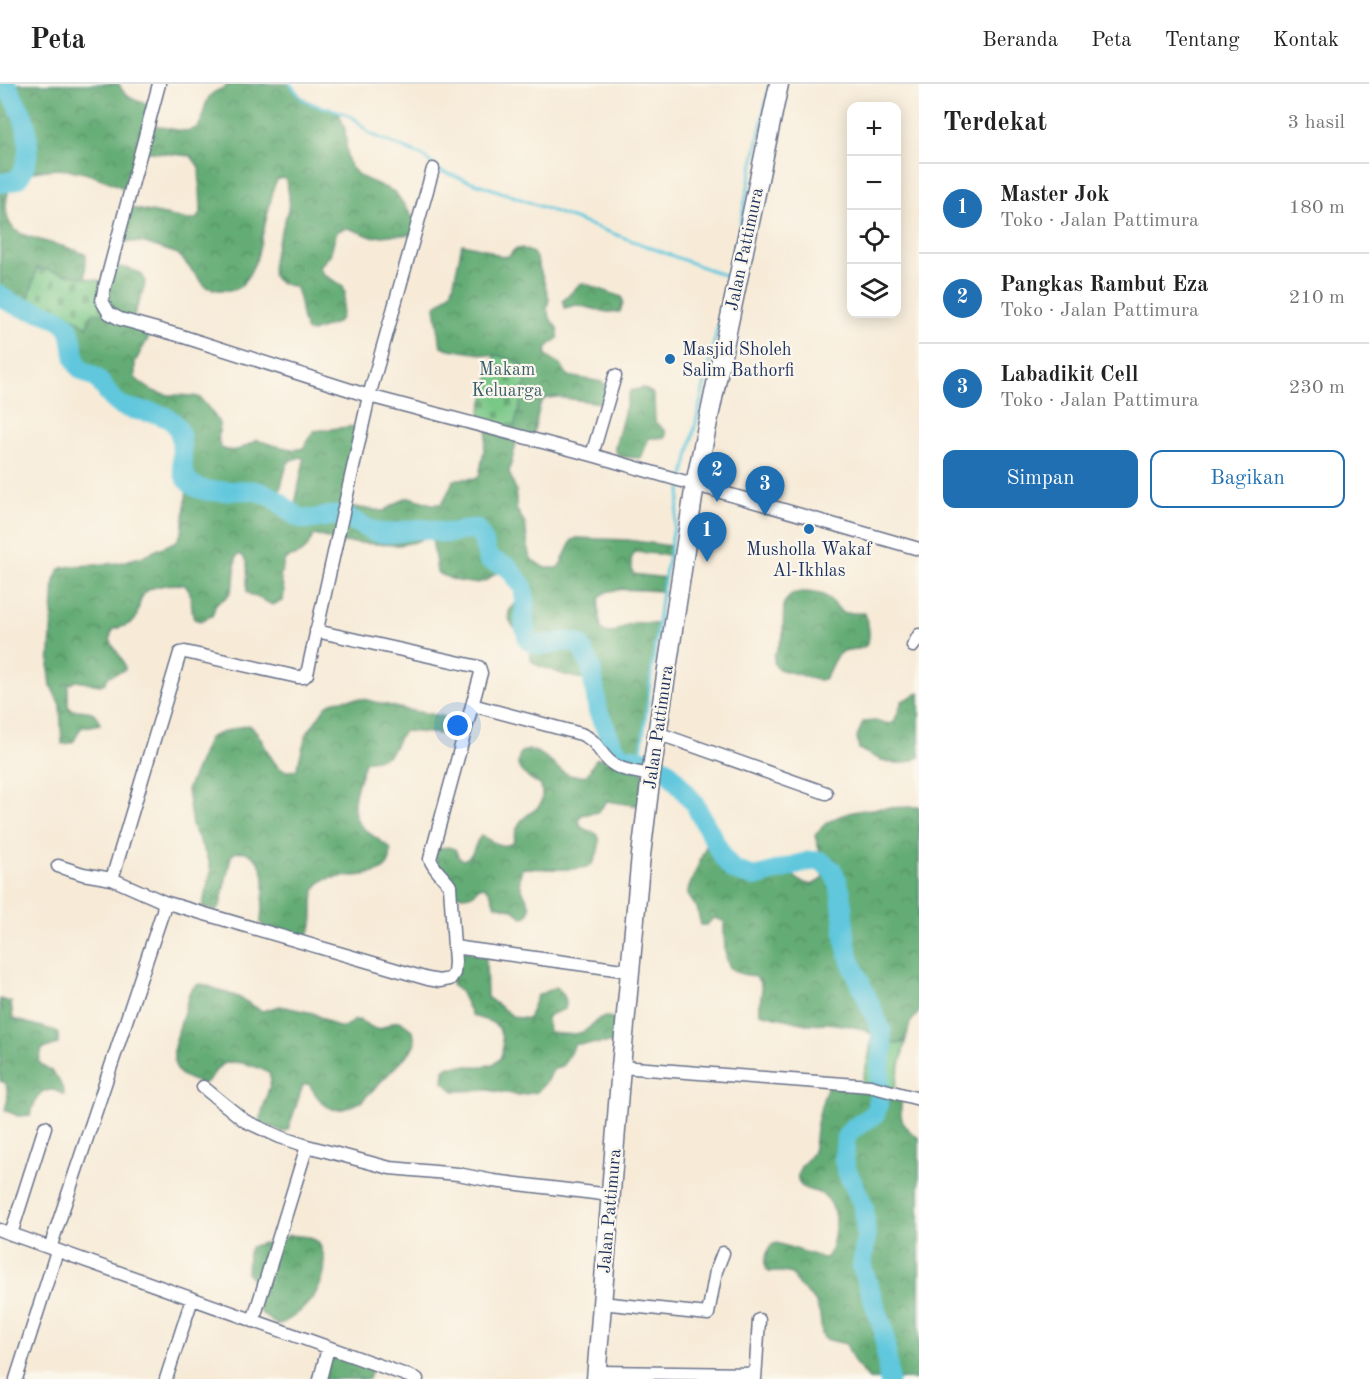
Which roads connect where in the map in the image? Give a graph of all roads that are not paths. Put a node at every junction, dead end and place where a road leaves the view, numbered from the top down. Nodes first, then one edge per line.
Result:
1 (159, 84) edge
2 (779, 84) edge
3 (433, 170) dead end
4 (615, 376) dead end
5 (369, 396) junction
6 (592, 454) junction
7 (691, 484) junction
8 (919, 549) edge
9 (316, 631) junction
10 (472, 705) junction
11 (657, 733) junction
12 (652, 765) junction
13 (826, 793) dead end
14 (58, 866) dead end
15 (112, 879) junction
16 (164, 902) junction
17 (454, 946) junction
18 (630, 971) junction
19 (621, 1067) junction
20 (203, 1087) dead end
21 (919, 1099) edge
22 (45, 1127) dead end
23 (307, 1146) junction
24 (611, 1195) junction
25 (6, 1232) edge
26 (53, 1250) junction
27 (723, 1253) dead end
28 (192, 1299) junction
29 (601, 1304) junction
30 (759, 1320) dead end
31 (253, 1321) junction
32 (328, 1348) junction
33 (596, 1375) edge
34 (755, 1376) edge
35 (413, 1378) edge
36 (16, 1379) edge
37 (166, 1379) edge
38 (320, 1379) edge

1 - 5 street
2 - 7 main road, Jalan Pattimura
3 - 5 street
4 - 6 street
5 - 6 street
5 - 9 street
6 - 7 street
7 - 8 street
7 - 11 main road, Jalan Pattimura
9 - 10 street
9 - 15 street
10 - 12 street
10 - 17 street
11 - 12 main road, Jalan Pattimura
11 - 13 street
12 - 18 main road, Jalan Pattimura
14 - 15 street
15 - 16 street
16 - 17 street
16 - 26 street
17 - 18 street
18 - 19 main road, Jalan Pattimura
19 - 21 street
19 - 24 main road, Jalan Pattimura
20 - 23 street
22 - 25 street
23 - 24 street
23 - 31 street
24 - 29 main road, Jalan Pattimura
25 - 26 street
26 - 28 street
26 - 36 street
27 - 29 street
28 - 31 street
28 - 37 street
29 - 33 main road, Jalan Pattimura
30 - 34 street
31 - 32 street
32 - 35 street
32 - 38 street
33 - 34 street

